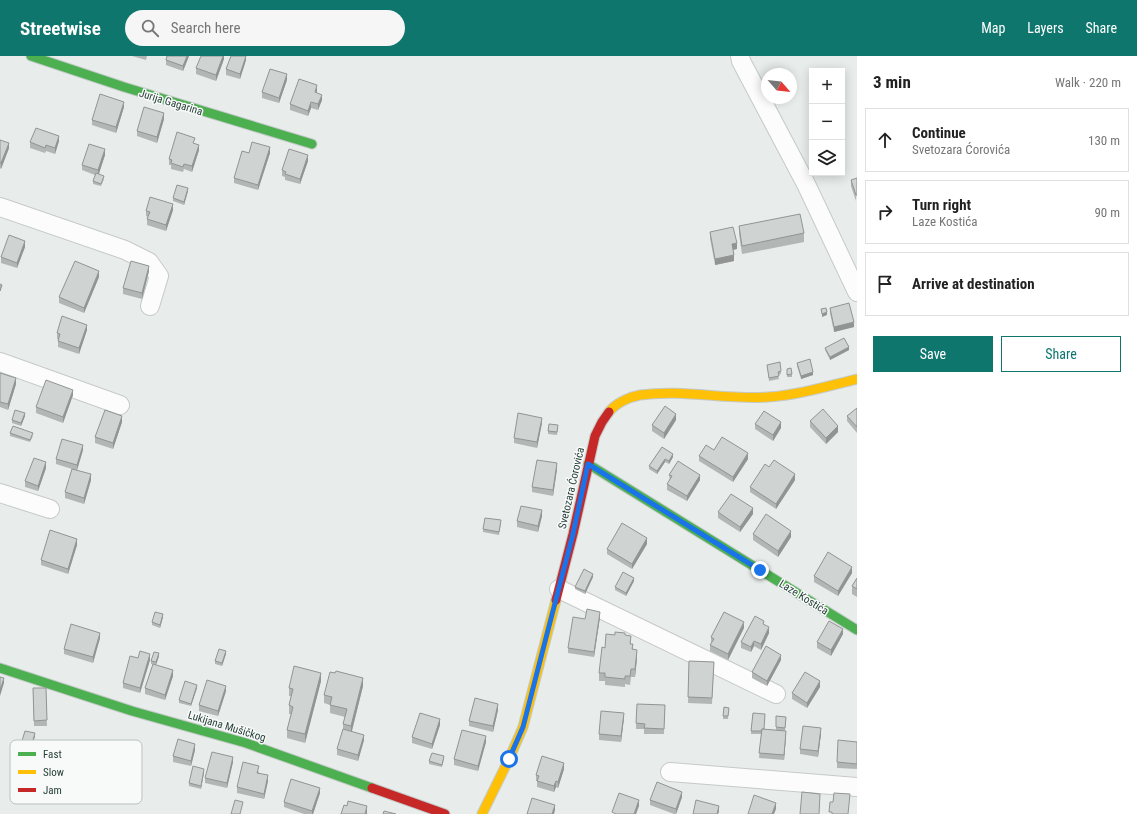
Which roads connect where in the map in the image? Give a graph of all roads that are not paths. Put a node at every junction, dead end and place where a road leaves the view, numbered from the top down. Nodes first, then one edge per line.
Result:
1 (31, 56) edge
2 (740, 56) edge
3 (312, 144) dead end
4 (0, 207) edge
5 (857, 292) edge
6 (150, 306) dead end
7 (0, 362) edge
8 (857, 379) edge
9 (120, 405) dead end
10 (588, 464) junction
11 (0, 493) edge
12 (50, 509) dead end
13 (559, 589) junction
14 (857, 630) edge
15 (0, 668) edge
16 (776, 694) dead end
17 (670, 772) dead end
18 (857, 787) edge
19 (445, 814) edge
20 (482, 814) edge

1 - 3 street, Jurija Gagarina
2 - 5 street
4 - 6 street
7 - 9 street
8 - 10 street, Svetozara Ćorovića
10 - 13 street, Svetozara Ćorovića
10 - 14 street, Laze Kostića
11 - 12 street
13 - 16 street
13 - 20 street, Svetozara Ćorovića
15 - 19 street, Lukijana Mušičkog
17 - 18 street

